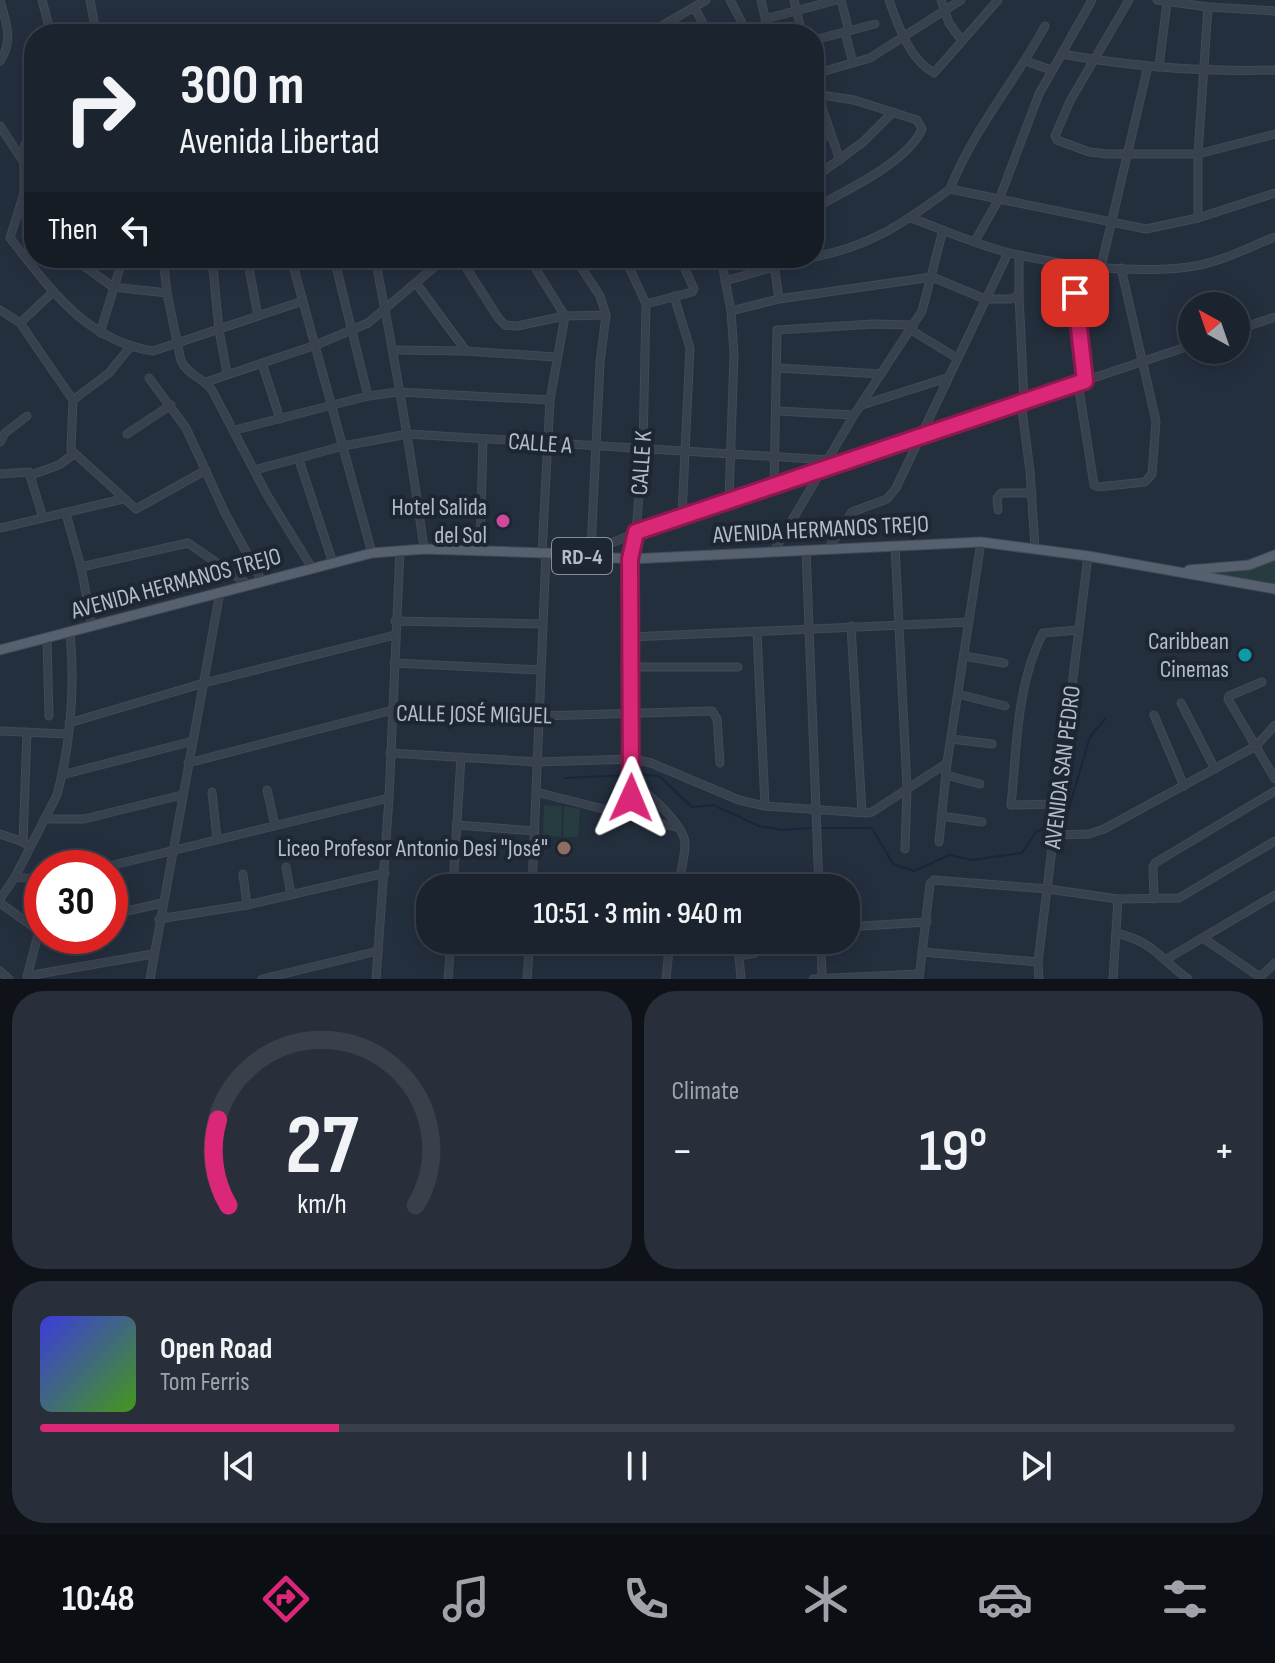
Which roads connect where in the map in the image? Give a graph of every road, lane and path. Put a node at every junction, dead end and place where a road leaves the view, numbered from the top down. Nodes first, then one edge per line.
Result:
1 (0, 0) edge
2 (42, 0) edge
3 (90, 0) edge
4 (706, 0) edge
5 (730, 0) edge
6 (761, 0) edge
7 (794, 0) edge
8 (839, 0) edge
9 (889, 0) edge
10 (941, 0) edge
11 (961, 0) edge
12 (998, 0) edge
13 (1092, 0) edge
14 (1129, 0) edge
15 (1157, 0) edge
16 (1167, 2) edge
17 (694, 7) junction
18 (1208, 7) junction
19 (944, 9) junction
20 (796, 11) junction
21 (1275, 11) edge
22 (765, 19) junction
23 (48, 24) edge
24 (94, 24) edge
25 (665, 24) edge
26 (701, 24) edge
27 (743, 24) edge
28 (766, 24) edge
29 (799, 24) edge
30 (875, 24) dead end
31 (1045, 26) dead end
32 (847, 32) junction
33 (903, 37) junction
34 (824, 38) edge
35 (962, 41) junction
36 (1062, 54) junction
37 (1093, 60) junction
38 (0, 61) edge
39 (1026, 61) junction
40 (853, 63) junction
41 (1148, 66) junction
42 (1159, 67) junction
43 (1051, 70) junction
44 (1275, 70) edge
45 (824, 71) edge
46 (1203, 71) junction
47 (824, 95) edge
48 (893, 112) junction
49 (824, 122) edge
50 (1, 129) edge
51 (1275, 134) edge
52 (824, 136) edge
53 (830, 136) junction
54 (24, 153) edge
55 (1129, 154) junction
56 (1198, 154) junction
57 (840, 160) junction
58 (23, 161) junction
59 (824, 171) edge
60 (950, 189) junction
61 (1275, 193) edge
62 (1000, 197) junction
63 (824, 203) edge
64 (19, 211) junction
65 (24, 215) edge
66 (911, 218) junction
67 (1198, 218) junction
68 (1111, 221) junction
69 (943, 230) junction
70 (1275, 237) edge
71 (975, 241) junction
72 (1008, 253) junction
73 (824, 254) edge
74 (1019, 255) junction
75 (24, 256) edge
76 (1072, 264) junction
77 (1101, 267) junction
78 (33, 268) edge
79 (87, 268) edge
80 (120, 268) edge
81 (164, 268) edge
82 (213, 268) edge
83 (249, 268) edge
84 (294, 268) edge
85 (336, 268) edge
86 (377, 268) edge
87 (433, 268) edge
88 (466, 268) edge
89 (535, 268) edge
90 (582, 268) edge
91 (630, 268) edge
92 (685, 268) edge
93 (723, 268) edge
94 (760, 268) edge
95 (775, 268) edge
96 (1121, 268) junction
97 (932, 277) junction
98 (725, 281) junction
99 (416, 283) junction
100 (113, 287) junction
101 (52, 293) junction
102 (167, 293) junction
103 (1019, 295) junction
104 (674, 296) junction
105 (779, 299) junction
106 (985, 299) junction
107 (303, 301) junction
108 (646, 304) junction
109 (0, 310) edge
110 (385, 310) junction
111 (731, 311) junction
112 (606, 315) junction
113 (258, 316) junction
114 (565, 316) junction
115 (1273, 317) edge
116 (20, 323) junction
117 (1250, 325) edge
118 (912, 328) junction
119 (1275, 329) edge
120 (219, 330) junction
121 (352, 332) junction
122 (100, 333) junction
123 (178, 344) junction
124 (316, 345) junction
125 (130, 347) junction
126 (393, 350) junction
127 (1178, 350) edge
128 (466, 351) junction
129 (556, 357) junction
130 (957, 358) junction
131 (1142, 362) junction
132 (262, 363) junction
133 (778, 368) junction
134 (227, 373) junction
135 (881, 374) junction
136 (149, 378) dead end
137 (947, 378) junction
138 (206, 382) junction
139 (1081, 382) junction
140 (398, 392) junction
141 (368, 396) junction
142 (73, 400) junction
143 (550, 400) junction
144 (1022, 402) junction
145 (171, 405) junction
146 (862, 405) junction
147 (332, 406) junction
148 (777, 411) junction
149 (854, 415) junction
150 (27, 416) dead end
151 (280, 419) junction
152 (235, 430) junction
153 (127, 434) dead end
154 (408, 434) junction
155 (921, 436) junction
156 (483, 440) junction
157 (0, 442) edge
158 (548, 444) junction
159 (343, 446) junction
160 (596, 447) junction
161 (643, 449) junction
162 (685, 452) junction
163 (729, 453) junction
164 (74, 454) junction
165 (774, 455) junction
166 (299, 460) junction
167 (829, 460) junction
168 (823, 469) junction
169 (206, 470) junction
170 (255, 470) junction
171 (0, 474) edge
172 (31, 475) junction
173 (774, 486) junction
174 (1032, 493) junction
175 (123, 499) junction
176 (729, 500) junction
177 (998, 510) dead end
178 (66, 514) junction
179 (682, 515) junction
180 (43, 518) junction
181 (0, 528) edge
182 (636, 532) junction
183 (981, 542) junction
184 (895, 545) junction
185 (1035, 548) junction
186 (424, 549) junction
187 (591, 549) junction
188 (806, 549) junction
189 (828, 549) junction
190 (400, 550) junction
191 (480, 551) junction
192 (774, 551) junction
193 (372, 553) junction
194 (544, 553) junction
195 (1275, 555) edge
196 (577, 556) junction
197 (1088, 556) junction
198 (630, 559) junction
199 (333, 563) junction
200 (1249, 565) junction
201 (81, 567) junction
202 (312, 568) junction
203 (1174, 571) junction
204 (262, 581) junction
205 (1244, 584) junction
206 (249, 585) junction
207 (1275, 589) edge
208 (220, 592) junction
209 (395, 621) junction
210 (969, 622) junction
211 (543, 624) junction
212 (901, 625) junction
213 (92, 626) junction
214 (851, 626) junction
215 (808, 629) junction
216 (1078, 630) junction
217 (70, 632) junction
218 (757, 632) junction
219 (395, 635) junction
220 (631, 637) junction
221 (47, 638) junction
222 (0, 650) edge
223 (964, 656) junction
224 (394, 663) junction
225 (1004, 663) dead end
226 (632, 667) junction
227 (738, 667) dead end
228 (541, 670) junction
229 (1262, 682) dead end
230 (204, 683) junction
231 (958, 694) junction
232 (1181, 703) dead end
233 (1005, 706) dead end
234 (393, 710) junction
235 (632, 712) junction
236 (1154, 715) dead end
237 (49, 716) dead end
238 (540, 716) junction
239 (69, 723) junction
240 (1275, 725) edge
241 (0, 731) edge
242 (27, 732) junction
243 (67, 734) junction
244 (951, 739) junction
245 (193, 741) junction
246 (992, 744) dead end
247 (1256, 746) junction
248 (390, 753) junction
249 (461, 757) junction
250 (632, 759) junction
251 (537, 762) junction
252 (188, 763) junction
253 (720, 763) dead end
254 (947, 763) junction
255 (1215, 769) junction
256 (62, 775) junction
257 (946, 775) junction
258 (632, 776) junction
259 (1275, 779) edge
260 (980, 784) dead end
261 (1184, 786) junction
262 (907, 788) junction
263 (267, 790) dead end
264 (1275, 791) edge
265 (212, 792) dead end
266 (536, 792) junction
267 (182, 795) junction
268 (389, 798) junction
269 (1056, 804) junction
270 (765, 806) junction
271 (815, 809) junction
272 (862, 812) junction
273 (630, 816) junction
274 (941, 816) junction
275 (44, 819) junction
276 (982, 822) dead end
277 (275, 825) junction
278 (456, 825) junction
279 (1054, 827) junction
280 (679, 828) junction
281 (535, 831) junction
282 (0, 834) edge
283 (217, 839) junction
284 (1275, 841) edge
285 (939, 842) dead end
286 (27, 844) junction
287 (905, 849) dead end
288 (172, 850) junction
289 (128, 861) edge
290 (286, 867) dead end
291 (385, 873) junction
292 (243, 874) dead end
293 (454, 874) edge
294 (533, 874) edge
295 (680, 874) edge
296 (818, 874) edge
297 (15, 877) junction
298 (24, 878) edge
299 (3, 888) edge
300 (1048, 889) junction
301 (291, 895) junction
302 (1275, 895) edge
303 (1118, 899) junction
304 (1154, 899) junction
305 (0, 901) edge
306 (162, 903) junction
307 (247, 905) junction
308 (128, 911) edge
309 (24, 918) edge
310 (159, 919) junction
311 (927, 922) junction
312 (860, 926) edge
313 (1116, 933) junction
314 (1203, 938) junction
315 (378, 951) junction
316 (922, 952) junction
317 (34, 954) edge
318 (153, 954) junction
319 (450, 954) edge
320 (529, 954) edge
321 (669, 954) edge
322 (750, 954) edge
323 (821, 954) edge
324 (1165, 960) junction
325 (1038, 962) junction
326 (1275, 963) edge
327 (86, 967) junction
328 (0, 971) edge
329 (919, 977) edge
330 (27, 978) edge
331 (1259, 978) edge
332 (9, 979) edge
333 (85, 979) edge
334 (150, 979) edge
335 (262, 979) edge
336 (376, 979) edge
337 (448, 979) edge
338 (527, 979) edge
339 (666, 979) edge
340 (741, 979) edge
341 (813, 979) edge
342 (822, 979) edge
343 (1039, 979) edge
344 (1113, 979) edge
345 (1188, 979) edge

1 - 38 street
2 - 23 street
3 - 24 street
4 - 17 street
5 - 27 street
6 - 22 street
7 - 20 street
8 - 20 street
8 - 32 street
9 - 33 street
10 - 19 street
11 - 19 street
12 - 35 street
13 - 36 street
14 - 37 street
15 - 16 street
16 - 18 street
16 - 42 street
17 - 25 street
17 - 26 street
18 - 21 street
18 - 46 street
19 - 33 street
19 - 35 street
20 - 22 street
20 - 29 street
22 - 28 street
30 - 32 street
31 - 39 street
32 - 34 street
32 - 40 street
33 - 35 street
33 - 40 street
36 - 37 street
36 - 43 street
37 - 41 street
37 - 55 street
39 - 43 street
39 - 60 street
40 - 45 street
41 - 42 street
41 - 55 street
42 - 46 street
43 - 62 street
44 - 46 street
46 - 56 street
47 - 48 street
48 - 57 street
48 - 63 street
49 - 53 street
50 - 58 street
51 - 56 street
52 - 53 street
53 - 57 street
54 - 58 street
55 - 56 street
55 - 68 street
56 - 67 street
57 - 59 street
58 - 64 street
60 - 62 street
60 - 66 street
61 - 67 street
62 - 68 street
62 - 71 street
64 - 65 street
64 - 75 street
66 - 69 street
66 - 73 street
67 - 68 street
68 - 77 street
69 - 71 street
69 - 97 street
70 - 96 street
71 - 72 street
72 - 74 street
72 - 106 street
74 - 76 street
74 - 103 street
76 - 77 street
76 - 139 street
77 - 96 street
78 - 101 street
79 - 100 street
80 - 100 street
81 - 102 street
82 - 120 street
83 - 113 street
84 - 107 street
85 - 121 street
86 - 110 street
87 - 99 street
88 - 114 street
89 - 114 street
90 - 112 street
91 - 108 street, CALLE K
92 - 104 street
93 - 98 street
94 - 98 street
95 - 105 street
96 - 131 street
97 - 105 street
97 - 106 street
97 - 118 street
98 - 111 street
99 - 110 street
99 - 128 street
100 - 102 street
100 - 122 street
101 - 116 street
101 - 122 street
102 - 123 street
103 - 106 street
103 - 144 street
104 - 108 street
104 - 162 street
105 - 111 street
106 - 130 street
107 - 113 street
107 - 124 street
108 - 161 street, CALLE K
109 - 116 street
110 - 121 street
110 - 126 street
111 - 163 street
112 - 114 street
112 - 160 street
113 - 120 street
114 - 129 street
115 - 117 street
115 - 119 street
116 - 142 street
118 - 130 street
118 - 133 street
118 - 135 street
120 - 123 street
120 - 134 street
121 - 124 street
121 - 141 street
122 - 125 street
123 - 125 street
123 - 138 street
124 - 132 street
124 - 147 street
125 - 142 street
126 - 128 street
126 - 140 street
127 - 131 street
128 - 129 street
129 - 143 street
130 - 137 street
131 - 139 street
131 - 139 street
132 - 134 street
132 - 151 street
133 - 135 street
133 - 148 street
134 - 138 street
135 - 146 street
136 - 145 street
137 - 146 street
137 - 155 street
138 - 152 street
139 - 144 street
140 - 141 street
140 - 143 street
140 - 154 street
141 - 147 street
142 - 164 street
143 - 158 street
144 - 155 street
144 - 174 street
145 - 153 street
145 - 169 street
146 - 149 street
147 - 151 street
147 - 159 street
148 - 149 street
148 - 165 street
149 - 167 street
150 - 157 street
151 - 152 street
152 - 170 street
154 - 156 street, CALLE A
154 - 159 street, CALLE A
154 - 186 street
155 - 168 street
155 - 189 street
156 - 158 street, CALLE A
156 - 191 street
158 - 160 street, CALLE A
158 - 194 street
159 - 166 street, CALLE A
159 - 193 street
160 - 161 street, CALLE A
160 - 187 street
161 - 162 street, CALLE A
161 - 182 street, CALLE K
162 - 163 street, CALLE A
162 - 179 street
163 - 165 street, CALLE A
163 - 176 street
164 - 172 street
164 - 175 street
165 - 167 street, CALLE A
165 - 173 street
166 - 170 street, CALLE A
166 - 199 street
167 - 168 street
168 - 173 street
168 - 192 street
169 - 175 street
169 - 204 street
170 - 202 street
171 - 172 street
172 - 180 street
173 - 176 street
174 - 177 street
174 - 185 street
175 - 178 street
176 - 179 street
178 - 180 street
178 - 201 street
179 - 182 street
180 - 181 street
182 - 187 street
182 - 198 street, CALLE K
183 - 184 main road, AVENIDA HERMANOS TREJO / RD-4
183 - 185 main road, AVENIDA HERMANOS TREJO / RD-4
183 - 210 street
184 - 189 main road, AVENIDA HERMANOS TREJO / RD-4
184 - 212 street
185 - 197 main road, AVENIDA HERMANOS TREJO / RD-4
186 - 190 main road, AVENIDA HERMANOS TREJO / RD-4
186 - 191 main road, AVENIDA HERMANOS TREJO / RD-4
187 - 196 street
188 - 189 main road, AVENIDA HERMANOS TREJO / RD-4
188 - 192 main road, AVENIDA HERMANOS TREJO / RD-4
188 - 215 street
190 - 193 main road, AVENIDA HERMANOS TREJO / RD-4
190 - 209 street
191 - 194 main road, AVENIDA HERMANOS TREJO / RD-4
192 - 198 main road, AVENIDA HERMANOS TREJO / RD-4
193 - 199 main road, AVENIDA HERMANOS TREJO / RD-4
194 - 196 main road, AVENIDA HERMANOS TREJO / RD-4
194 - 211 street
195 - 200 main road, AVENIDA HERMANOS TREJO / RD-4
196 - 198 main road, AVENIDA HERMANOS TREJO / RD-4
197 - 203 main road, AVENIDA HERMANOS TREJO / RD-4
197 - 216 street, AVENIDA SAN PEDRO
198 - 220 street, CALLE K
199 - 202 main road, AVENIDA HERMANOS TREJO / RD-4
200 - 203 main road, AVENIDA HERMANOS TREJO / RD-4
200 - 205 main road
201 - 206 street
201 - 213 street
202 - 204 main road, AVENIDA HERMANOS TREJO / RD-4
203 - 205 main road, AVENIDA HERMANOS TREJO / RD-4
204 - 206 main road, AVENIDA HERMANOS TREJO / RD-4
205 - 207 main road, AVENIDA HERMANOS TREJO / RD-4
206 - 208 main road, AVENIDA HERMANOS TREJO / RD-4
208 - 213 main road, AVENIDA HERMANOS TREJO / RD-4
208 - 230 street
209 - 211 street
209 - 219 street
210 - 212 street
210 - 223 street
211 - 228 street
212 - 214 street
212 - 262 street
213 - 217 main road, AVENIDA HERMANOS TREJO / RD-4
214 - 215 street
214 - 272 street
215 - 218 street
215 - 271 street
216 - 269 street, AVENIDA SAN PEDRO
216 - 269 street
217 - 221 main road, AVENIDA HERMANOS TREJO / RD-4
217 - 239 street
218 - 220 street
218 - 270 street
219 - 224 street
219 - 230 street
220 - 226 street, CALLE K
221 - 222 main road, AVENIDA HERMANOS TREJO / RD-4
221 - 237 street
223 - 225 street
223 - 231 street
224 - 228 street
224 - 234 street
226 - 227 street
226 - 235 street, CALLE K
228 - 238 street
229 - 247 street
230 - 239 street
230 - 245 street
231 - 233 street
231 - 244 street
232 - 255 street
234 - 238 street, CALLE JOSÉ MIGUEL
234 - 248 street
234 - 252 street, CALLE JOSÉ MIGUEL
235 - 238 street, CALLE JOSÉ MIGUEL
235 - 250 street, CALLE K
235 - 253 street, CALLE JOSÉ MIGUEL
236 - 261 street
238 - 251 street
239 - 243 street
240 - 247 street
241 - 242 street
242 - 243 street
242 - 286 street
243 - 256 street
244 - 246 street
244 - 254 street
245 - 252 street
245 - 256 street
247 - 255 street
247 - 259 street
248 - 249 street
248 - 268 street
249 - 251 street
249 - 278 street
250 - 251 street
250 - 258 street, CALLE K
250 - 270 street
251 - 266 street
252 - 267 street
254 - 257 street
254 - 262 street
255 - 261 street
256 - 275 street
257 - 260 street
257 - 274 street
258 - 273 street, CALLE K
258 - 280 street
261 - 279 street
262 - 272 street
262 - 287 street
263 - 277 street
264 - 304 street
265 - 283 street
266 - 273 street
266 - 281 street
267 - 275 street
267 - 288 street
268 - 277 street
268 - 291 street
269 - 279 street, AVENIDA SAN PEDRO
270 - 271 street
271 - 272 street
271 - 296 street
273 - 280 street
274 - 276 street
274 - 285 street
275 - 286 street
277 - 283 street
278 - 281 street
278 - 293 street
279 - 300 street, AVENIDA SAN PEDRO
280 - 295 street
281 - 294 street
282 - 286 street
283 - 288 street
284 - 304 street
286 - 297 street
288 - 289 street
288 - 306 street
290 - 301 street
291 - 301 street
291 - 315 street
292 - 307 street
297 - 298 street
297 - 299 street
299 - 305 street
300 - 303 street
300 - 311 street
300 - 325 street, AVENIDA SAN PEDRO
301 - 307 street
302 - 314 street
303 - 304 street
303 - 313 street
305 - 309 street
306 - 308 street
306 - 310 street
307 - 310 street
310 - 318 street
311 - 312 street
311 - 316 street
313 - 324 street
313 - 344 street
314 - 324 street
314 - 331 street
315 - 335 street
315 - 336 street
316 - 325 street
316 - 329 street
317 - 330 street
318 - 327 street
318 - 334 street
319 - 337 street
320 - 338 street
321 - 339 street
322 - 340 street
323 - 342 street
324 - 345 street
325 - 343 street, AVENIDA SAN PEDRO
326 - 331 street
327 - 330 street
327 - 333 street
328 - 332 street
329 - 342 street
341 - 342 street

